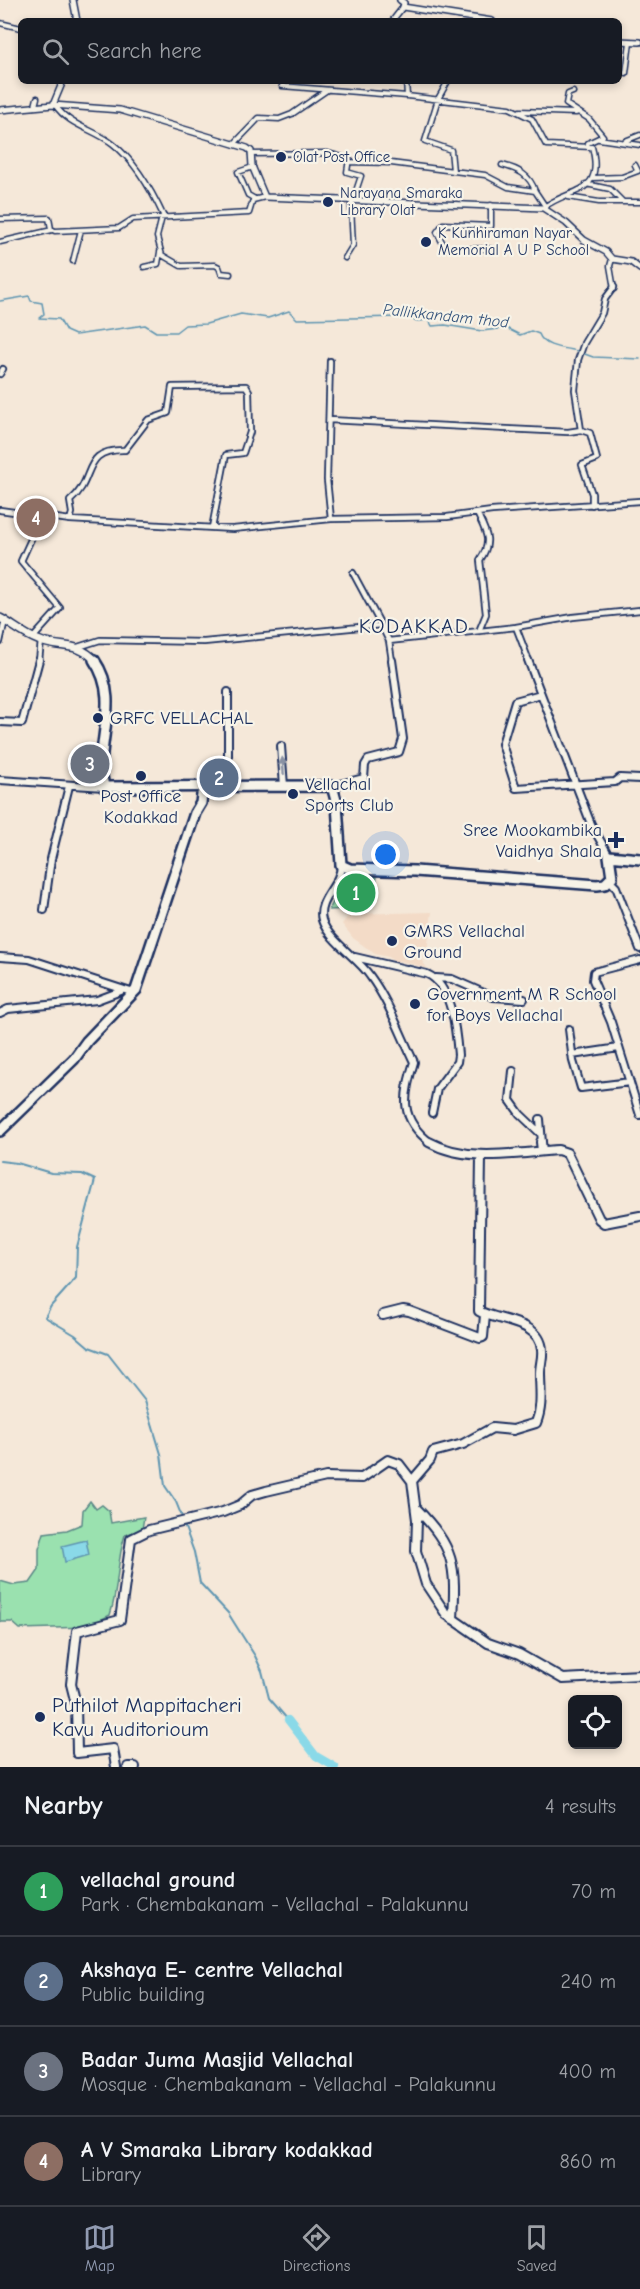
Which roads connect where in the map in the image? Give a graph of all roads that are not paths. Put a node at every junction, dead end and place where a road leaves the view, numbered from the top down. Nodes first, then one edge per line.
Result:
1 (74, 0) edge
2 (400, 0) edge
3 (403, 7) junction
4 (77, 18) edge
5 (394, 18) edge
6 (473, 18) edge
7 (0, 23) edge
8 (18, 27) edge
9 (622, 41) edge
10 (630, 42) junction
11 (640, 42) edge
12 (626, 73) dead end
13 (62, 84) edge
14 (284, 84) edge
15 (405, 84) edge
16 (446, 84) edge
17 (327, 90) junction
18 (573, 92) dead end
19 (407, 96) junction
20 (37, 98) dead end
21 (438, 99) junction
22 (54, 105) junction
23 (36, 106) junction
24 (0, 110) edge
25 (520, 111) junction
26 (576, 113) junction
27 (640, 135) edge
28 (598, 139) junction
29 (625, 141) junction
30 (234, 144) junction
31 (640, 145) edge
32 (587, 147) junction
33 (251, 154) junction
34 (348, 162) junction
35 (502, 165) dead end
36 (635, 165) dead end
37 (253, 167) junction
38 (453, 171) junction
39 (592, 178) junction
40 (586, 184) junction
41 (535, 191) junction
42 (567, 196) junction
43 (265, 197) junction
44 (255, 199) junction
45 (354, 199) junction
46 (622, 201) junction
47 (640, 202) edge
48 (491, 205) junction
49 (544, 207) junction
50 (163, 217) junction
51 (0, 219) edge
52 (52, 230) junction
53 (81, 230) junction
54 (0, 242) edge
55 (491, 249) dead end
56 (160, 252) junction
57 (345, 258) dead end
58 (612, 259) junction
59 (73, 261) dead end
60 (144, 267) dead end
61 (640, 269) edge
62 (230, 274) dead end
63 (330, 361) dead end
64 (329, 420) junction
65 (581, 430) junction
66 (640, 501) edge
67 (592, 505) junction
68 (2, 509) edge
69 (477, 513) junction
70 (42, 515) junction
71 (331, 519) junction
72 (70, 520) junction
73 (212, 528) junction
74 (353, 573) dead end
75 (640, 610) edge
76 (2, 619) edge
77 (381, 626) junction
78 (516, 627) junction
79 (479, 631) junction
80 (37, 640) junction
81 (389, 641) junction
82 (0, 642) edge
83 (78, 647) junction
84 (228, 692) dead end
85 (541, 694) junction
86 (0, 723) edge
87 (281, 746) dead end
88 (640, 779) edge
89 (0, 780) edge
90 (577, 785) junction
91 (69, 786) junction
92 (284, 786) junction
93 (332, 786) junction
94 (104, 787) junction
95 (203, 787) junction
96 (228, 787) junction
97 (609, 856) junction
98 (640, 859) edge
99 (341, 865) junction
100 (610, 881) junction
101 (44, 910) dead end
102 (640, 949) edge
103 (0, 957) edge
104 (355, 957) junction
105 (640, 960) edge
106 (436, 978) junction
107 (122, 991) junction
108 (134, 993) junction
109 (524, 999) dead end
110 (0, 1013) edge
111 (568, 1029) dead end
112 (619, 1048) junction
113 (572, 1055) junction
114 (513, 1071) dead end
115 (630, 1082) junction
116 (432, 1113) dead end
117 (640, 1115) edge
118 (540, 1119) dead end
119 (0, 1131) edge
120 (541, 1134) junction
121 (542, 1151) junction
122 (482, 1156) junction
123 (640, 1216) edge
124 (383, 1315) dead end
125 (485, 1315) junction
126 (412, 1481) junction
127 (416, 1508) junction
128 (453, 1619) junction
129 (640, 1675) edge
130 (116, 1767) edge
131 (128, 1767) edge
132 (135, 1767) edge

1 - 4 street
2 - 3 street
3 - 5 street
3 - 6 street
7 - 8 street
9 - 10 street
10 - 11 street
10 - 12 street
13 - 22 street
14 - 17 street
15 - 19 street
16 - 21 street
17 - 19 street
17 - 30 street
18 - 26 street
19 - 21 street
20 - 23 street
21 - 25 street
21 - 38 street
22 - 23 street
22 - 30 street
22 - 50 street
23 - 24 street
25 - 26 street
25 - 32 street
26 - 28 street
27 - 29 street
28 - 29 street
28 - 32 street
29 - 31 street
30 - 33 street
32 - 39 street
33 - 34 street
33 - 37 street
34 - 38 street
34 - 45 street
35 - 41 street
36 - 39 street
37 - 43 street
37 - 44 street
38 - 41 street
39 - 40 street
40 - 42 street
40 - 46 street
41 - 49 street
42 - 46 street
42 - 49 street
43 - 44 street
43 - 45 street
44 - 50 street
45 - 48 street
45 - 57 street
46 - 47 street
48 - 49 street
48 - 55 street
49 - 58 street
50 - 53 street
50 - 56 street
51 - 52 street
52 - 53 street
52 - 54 street
53 - 59 street
56 - 60 street
56 - 62 street
58 - 61 street
58 - 65 street
63 - 64 street
64 - 65 street
64 - 71 street
65 - 67 street
66 - 67 street
67 - 69 street
68 - 70 street
69 - 71 street
69 - 79 street
70 - 72 street
70 - 80 street
71 - 73 street
72 - 73 street
72 - 73 street
74 - 77 street
75 - 78 street
76 - 80 street
76 - 82 street
77 - 81 street
77 - 83 street
78 - 79 street
78 - 85 street
79 - 81 street
80 - 83 street
80 - 86 street
81 - 93 street
83 - 94 street
84 - 96 street
85 - 90 street
85 - 90 street
92 -> 87 street
88 - 90 street
89 - 91 street
90 - 97 street
91 - 94 street
91 - 101 street
92 - 93 street
92 - 96 street
93 - 99 street
94 - 95 street
95 - 96 street
95 - 108 street
97 - 98 street
97 - 100 street
99 - 100 street
99 - 104 street
100 - 102 street
103 - 107 street
104 - 106 street
104 - 122 street
105 - 112 street
106 - 109 street
106 - 116 street
107 - 108 street
107 - 110 street
108 - 119 street
111 - 113 street
112 - 113 street
112 - 115 street
113 - 115 street
114 - 120 street
115 - 117 street
118 - 120 street
120 - 121 street
121 - 122 street
121 - 123 street
122 - 125 street
124 - 125 street
125 - 126 street
126 - 127 street
126 - 130 street
127 - 128 street
127 - 128 street
128 - 129 street
131 - 132 street

